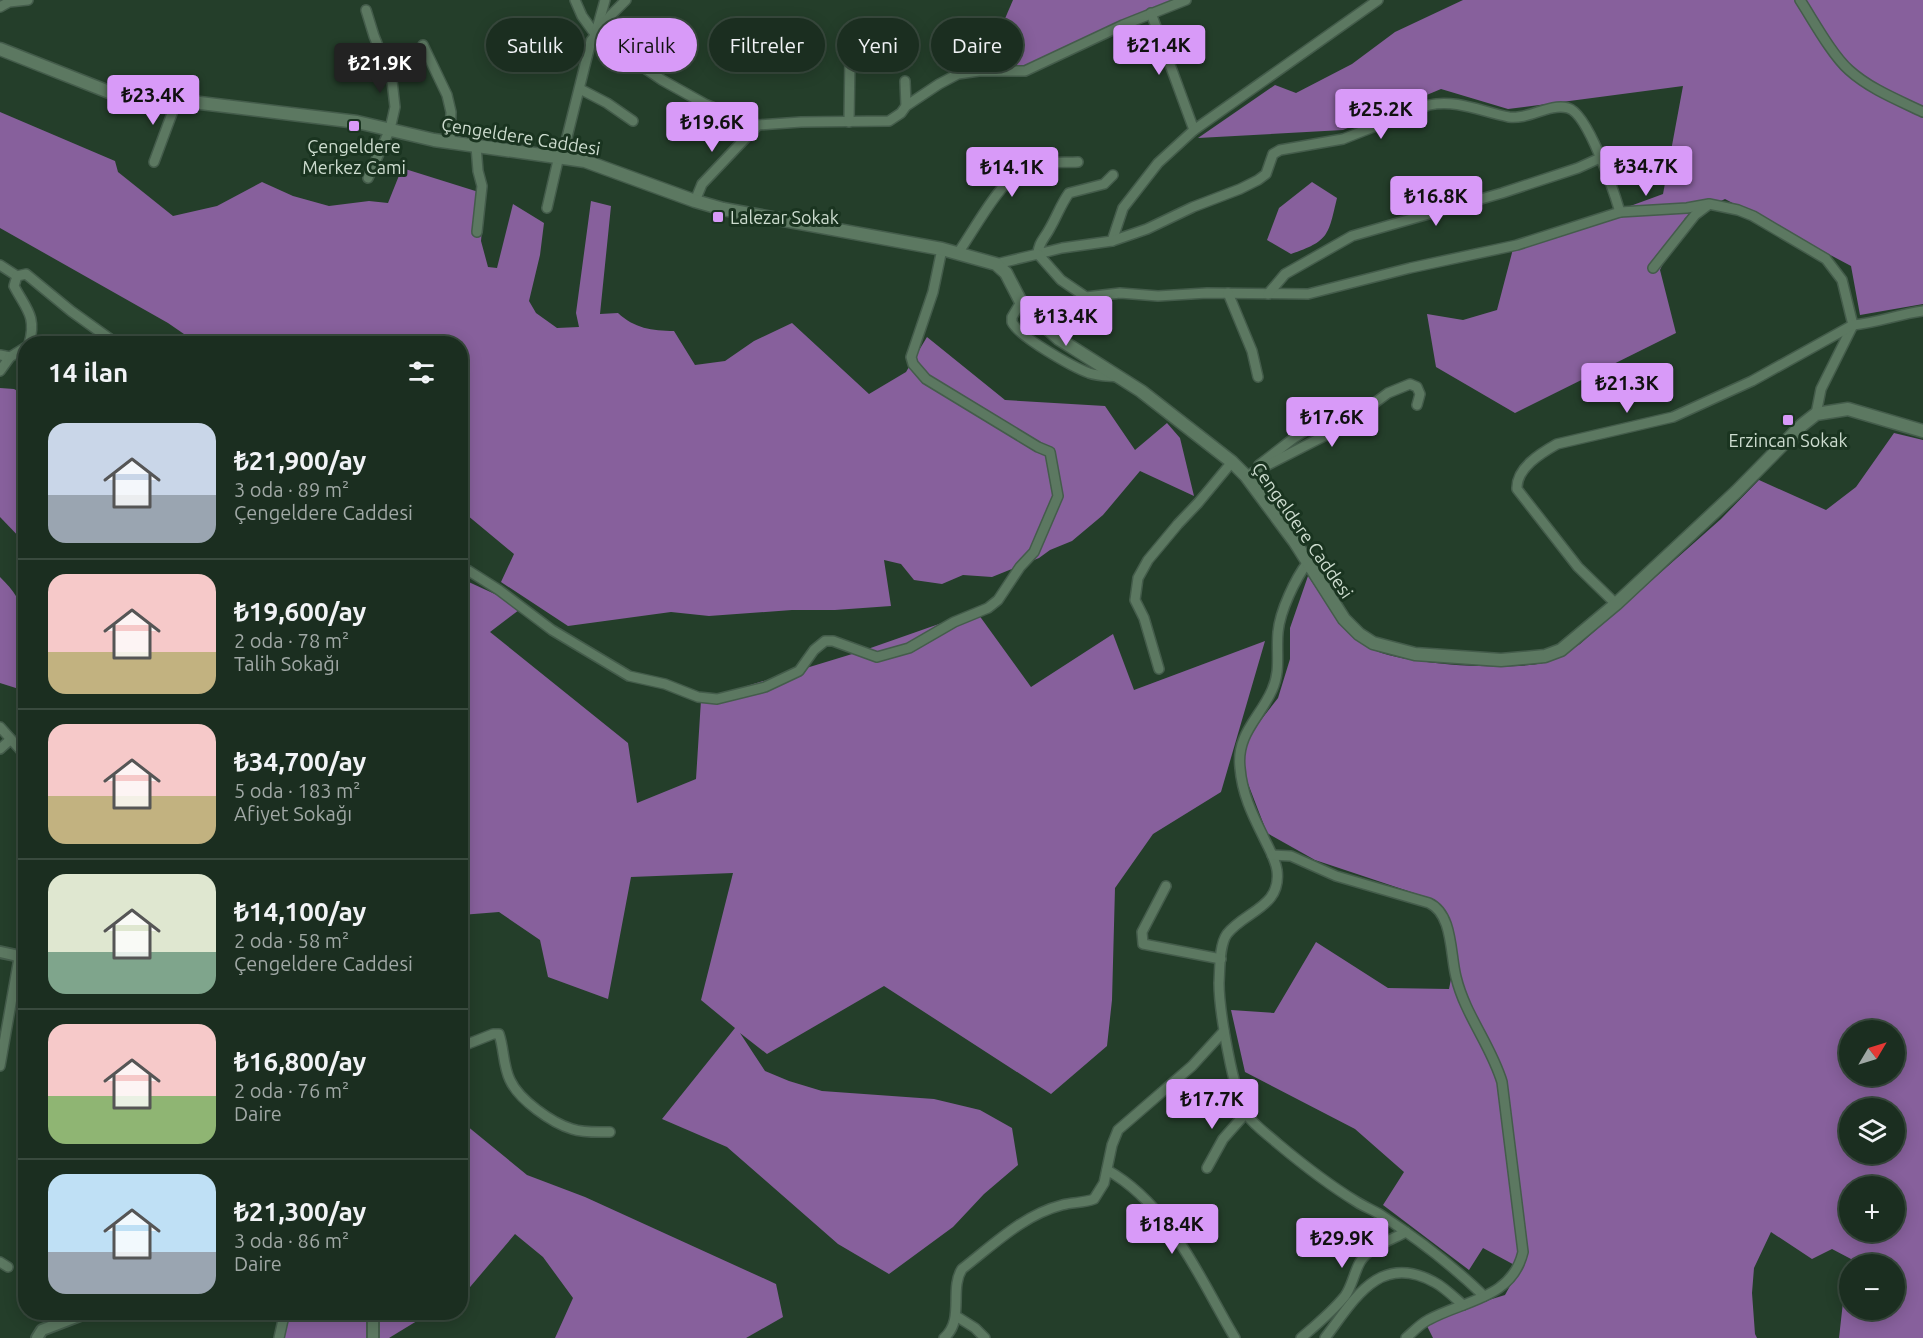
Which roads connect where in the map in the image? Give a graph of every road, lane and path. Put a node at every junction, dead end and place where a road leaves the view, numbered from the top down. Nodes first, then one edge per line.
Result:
1 (28, 0) edge
2 (575, 0) edge
3 (605, 0) edge
4 (626, 0) edge
5 (1186, 0) edge
6 (1378, 0) edge
7 (1800, 0) edge
8 (0, 7) edge
9 (366, 10) dead end
10 (1151, 13) junction
11 (595, 34) junction
12 (423, 45) dead end
13 (0, 49) edge
14 (850, 72) edge
15 (906, 81) dead end
16 (580, 89) junction
17 (177, 100) junction
18 (906, 106) junction
19 (1923, 112) edge
20 (633, 121) dead end
21 (849, 122) junction
22 (758, 125) junction
23 (390, 129) junction
24 (1194, 129) junction
25 (450, 142) junction
26 (476, 146) junction
27 (559, 156) junction
28 (1600, 158) junction
29 (154, 162) dead end
30 (1078, 162) dead end
31 (1113, 175) dead end
32 (368, 178) dead end
33 (695, 201) junction
34 (1708, 204) junction
35 (547, 208) dead end
36 (1620, 212) junction
37 (477, 232) dead end
38 (1112, 241) junction
39 (942, 249) junction
40 (958, 253) junction
41 (1038, 254) junction
42 (996, 264) junction
43 (0, 265) edge
44 (1653, 268) dead end
45 (17, 276) junction
46 (1227, 293) junction
47 (1268, 294) junction
48 (1021, 302) junction
49 (1923, 311) edge
50 (1853, 325) junction
51 (31, 336) edge
52 (106, 336) edge
53 (18, 352) edge
54 (0, 355) edge
55 (10, 357) junction
56 (0, 371) edge
57 (1258, 377) dead end
58 (1123, 378) junction
59 (1417, 405) dead end
60 (1334, 411) dead end
61 (1816, 414) junction
62 (1923, 431) edge
63 (1232, 462) junction
64 (1246, 476) junction
65 (1308, 562) junction
66 (468, 571) edge
67 (1616, 604) junction
68 (1159, 669) dead end
69 (0, 727) edge
70 (10, 740) junction
71 (18, 748) edge
72 (0, 749) edge
73 (1272, 855) junction
74 (1167, 886) dead end
75 (0, 952) edge
76 (18, 958) edge
77 (1221, 959) junction
78 (18, 978) edge
79 (1224, 1031) junction
80 (468, 1044) edge
81 (0, 1066) edge
82 (1246, 1113) junction
83 (610, 1132) dead end
84 (1207, 1168) dead end
85 (1107, 1170) junction
86 (1406, 1232) junction
87 (1484, 1296) junction
88 (1463, 1305) junction
89 (956, 1316) junction
90 (68, 1320) edge
91 (283, 1320) edge
92 (373, 1320) edge
93 (1413, 1336) edge
94 (37, 1338) edge
95 (279, 1338) edge
96 (373, 1338) edge
97 (944, 1338) edge
98 (985, 1338) edge
99 (1234, 1338) edge
100 (1301, 1338) edge
101 (1325, 1338) edge

1 - 8 street
2 - 11 street
3 - 11 street
4 - 11 street
5 - 10 street
6 - 24 street
7 - 19 street
9 - 23 street
10 - 18 street
10 - 24 street
11 - 16 street
11 - 22 street
12 - 25 street
13 - 17 main road, Çengeldere Caddesi
14 - 21 street
15 - 18 street
16 - 20 street
16 - 27 street
17 - 23 main road, Çengeldere Caddesi
17 - 29 street
18 - 21 street
21 - 22 street
22 - 33 street
23 - 25 main road, Çengeldere Caddesi
23 - 32 street
24 - 38 street
25 - 26 main road, Çengeldere Caddesi
26 - 27 main road, Çengeldere Caddesi
26 - 37 street
27 - 33 main road, Çengeldere Caddesi
27 - 35 street
28 - 36 street
28 - 38 street
28 - 47 street
30 - 40 street
31 - 41 street
33 - 39 main road, Çengeldere Caddesi
34 - 36 street
34 - 44 street
34 - 50 street
36 - 47 street
38 - 41 street
39 - 40 main road, Çengeldere Caddesi
39 - 66 street
40 - 42 main road, Çengeldere Caddesi
41 - 42 street
41 - 46 street
42 - 48 main road, Çengeldere Caddesi
43 - 45 street
45 - 51 street
45 - 52 street
46 - 47 street
46 - 57 street
48 - 58 main road, Çengeldere Caddesi
48 - 58 street
49 - 50 street
50 - 61 street
50 - 67 street
53 - 55 street
54 - 55 street
55 - 56 street
58 - 63 main road, Çengeldere Caddesi
59 - 64 street
60 - 64 street
61 - 62 main road
61 - 67 main road, Çengeldere Caddesi
63 - 64 main road, Çengeldere Caddesi
63 - 68 street
64 - 65 main road, Çengeldere Caddesi
65 - 67 main road, Çengeldere Caddesi
65 - 73 street
69 - 70 street
70 - 71 street
70 - 72 street
73 - 77 street
73 - 87 street
74 - 77 street
75 - 76 street
77 - 79 street
78 - 81 street
79 - 82 street
79 - 85 street
80 - 83 street
82 - 84 street
82 - 86 street
85 - 89 street
85 - 99 street
86 - 87 street
86 - 100 street
87 - 88 street
88 - 93 street
88 - 101 street
89 - 97 street
89 - 98 street
90 - 94 street
91 - 95 street
92 - 96 street

